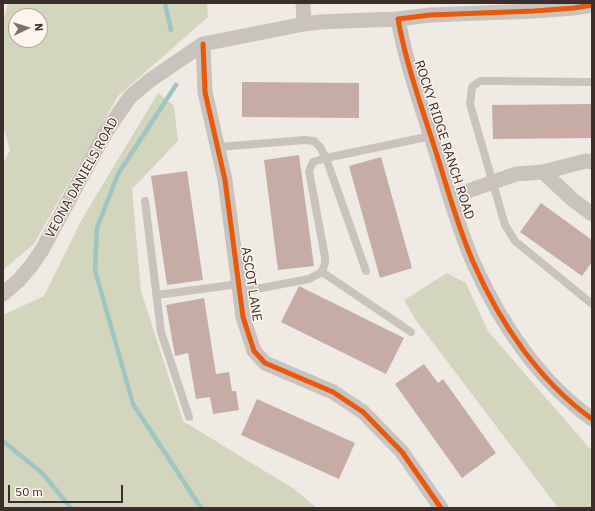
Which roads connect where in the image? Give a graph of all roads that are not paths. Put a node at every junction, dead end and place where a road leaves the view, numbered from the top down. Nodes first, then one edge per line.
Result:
1 (303, 3) edge
2 (592, 5) edge
3 (420, 10) edge
4 (398, 19) junction
5 (304, 24) junction
6 (203, 44) junction
7 (592, 82) edge
8 (431, 136) junction
9 (218, 147) junction
10 (326, 158) junction
11 (592, 162) edge
12 (543, 172) junction
13 (492, 182) junction
14 (451, 197) junction
15 (145, 201) dead end
16 (592, 214) edge
17 (366, 271) dead end
18 (322, 272) junction
19 (240, 288) junction
20 (3, 294) edge
21 (157, 295) junction
22 (592, 304) edge
23 (411, 332) dead end
24 (189, 417) dead end
25 (592, 419) edge
26 (441, 508) edge

1 - 5 street
2 - 3 street
3 - 4 street
4 - 5 street, VEONA DANIELS ROAD
4 - 8 street, ROCKY RIDGE RANCH ROAD
5 - 6 street, VEONA DANIELS ROAD
6 - 9 street, ASCOT LANE
6 - 20 street, VEONA DANIELS ROAD
7 - 13 lane
8 - 10 lane
8 - 14 street, ROCKY RIDGE RANCH ROAD
9 - 10 lane
9 - 19 street, ASCOT LANE
10 - 17 lane
10 - 18 lane
11 - 12 street
12 - 13 street
12 - 16 street
13 - 14 street
13 - 22 lane
14 - 25 street, ROCKY RIDGE RANCH ROAD
15 - 21 lane
18 - 19 lane
18 - 23 lane
19 - 21 lane
19 - 26 street, ASCOT LANE
21 - 24 lane

